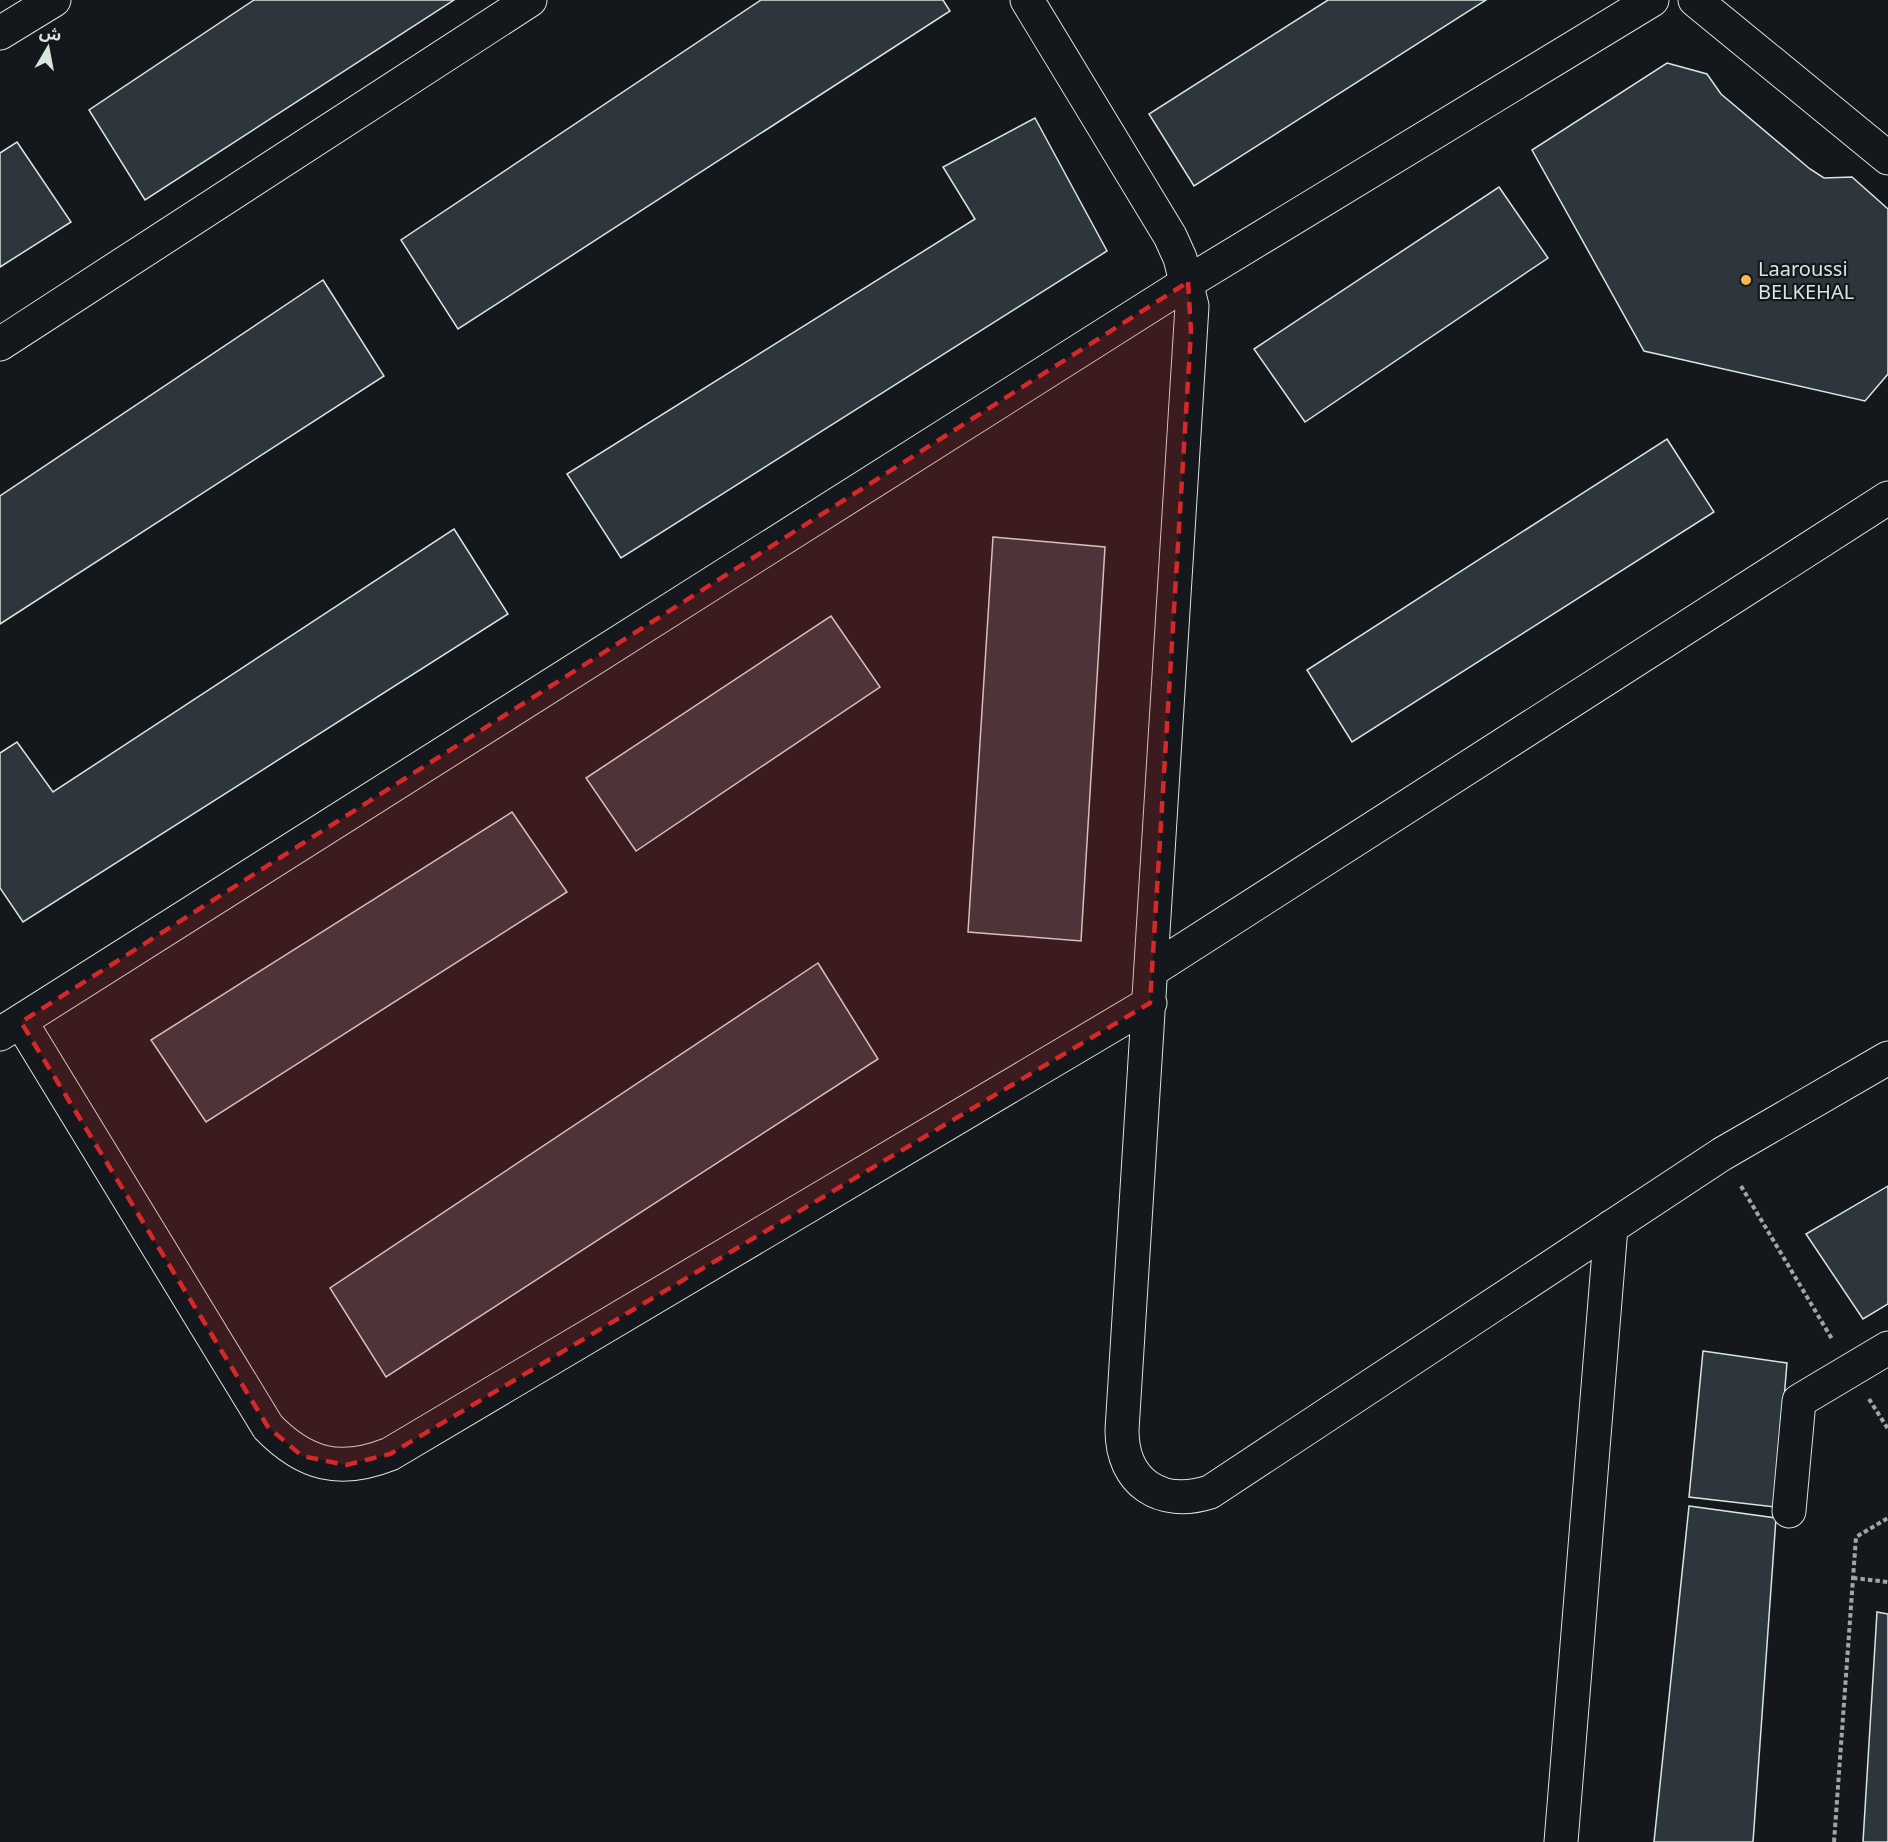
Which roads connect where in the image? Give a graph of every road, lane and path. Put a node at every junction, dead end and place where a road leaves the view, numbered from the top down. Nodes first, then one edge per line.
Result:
1 (54, 0) edge
2 (530, 0) edge
3 (1027, 0) edge
4 (1652, 0) edge
5 (1695, 0) edge
6 (0, 33) edge
7 (1888, 158) edge
8 (1188, 282) junction
9 (0, 344) edge
10 (1888, 498) edge
11 (1152, 969) junction
12 (1150, 1003) junction
13 (10, 1028) edge
14 (1888, 1058) edge
15 (1722, 1154) junction
16 (1611, 1227) junction
17 (1888, 1348) edge
18 (1851, 1370) junction
19 (1888, 1429) edge
20 (1789, 1512) dead end
21 (1888, 1518) edge
22 (1853, 1578) junction
23 (1888, 1582) edge
24 (1561, 1842) edge
25 (1834, 1842) edge

1 - 6 street
2 - 9 street
3 - 8 street
4 - 8 street
5 - 7 street
8 - 11 street
8 - 13 street
10 - 11 street
11 - 12 street
12 - 13 street
12 - 16 street
14 - 15 street
15 - 16 street
15 - 18 path
16 - 24 street
17 - 18 street
18 - 19 path
18 - 20 street
21 - 22 path
22 - 23 path
22 - 25 path

